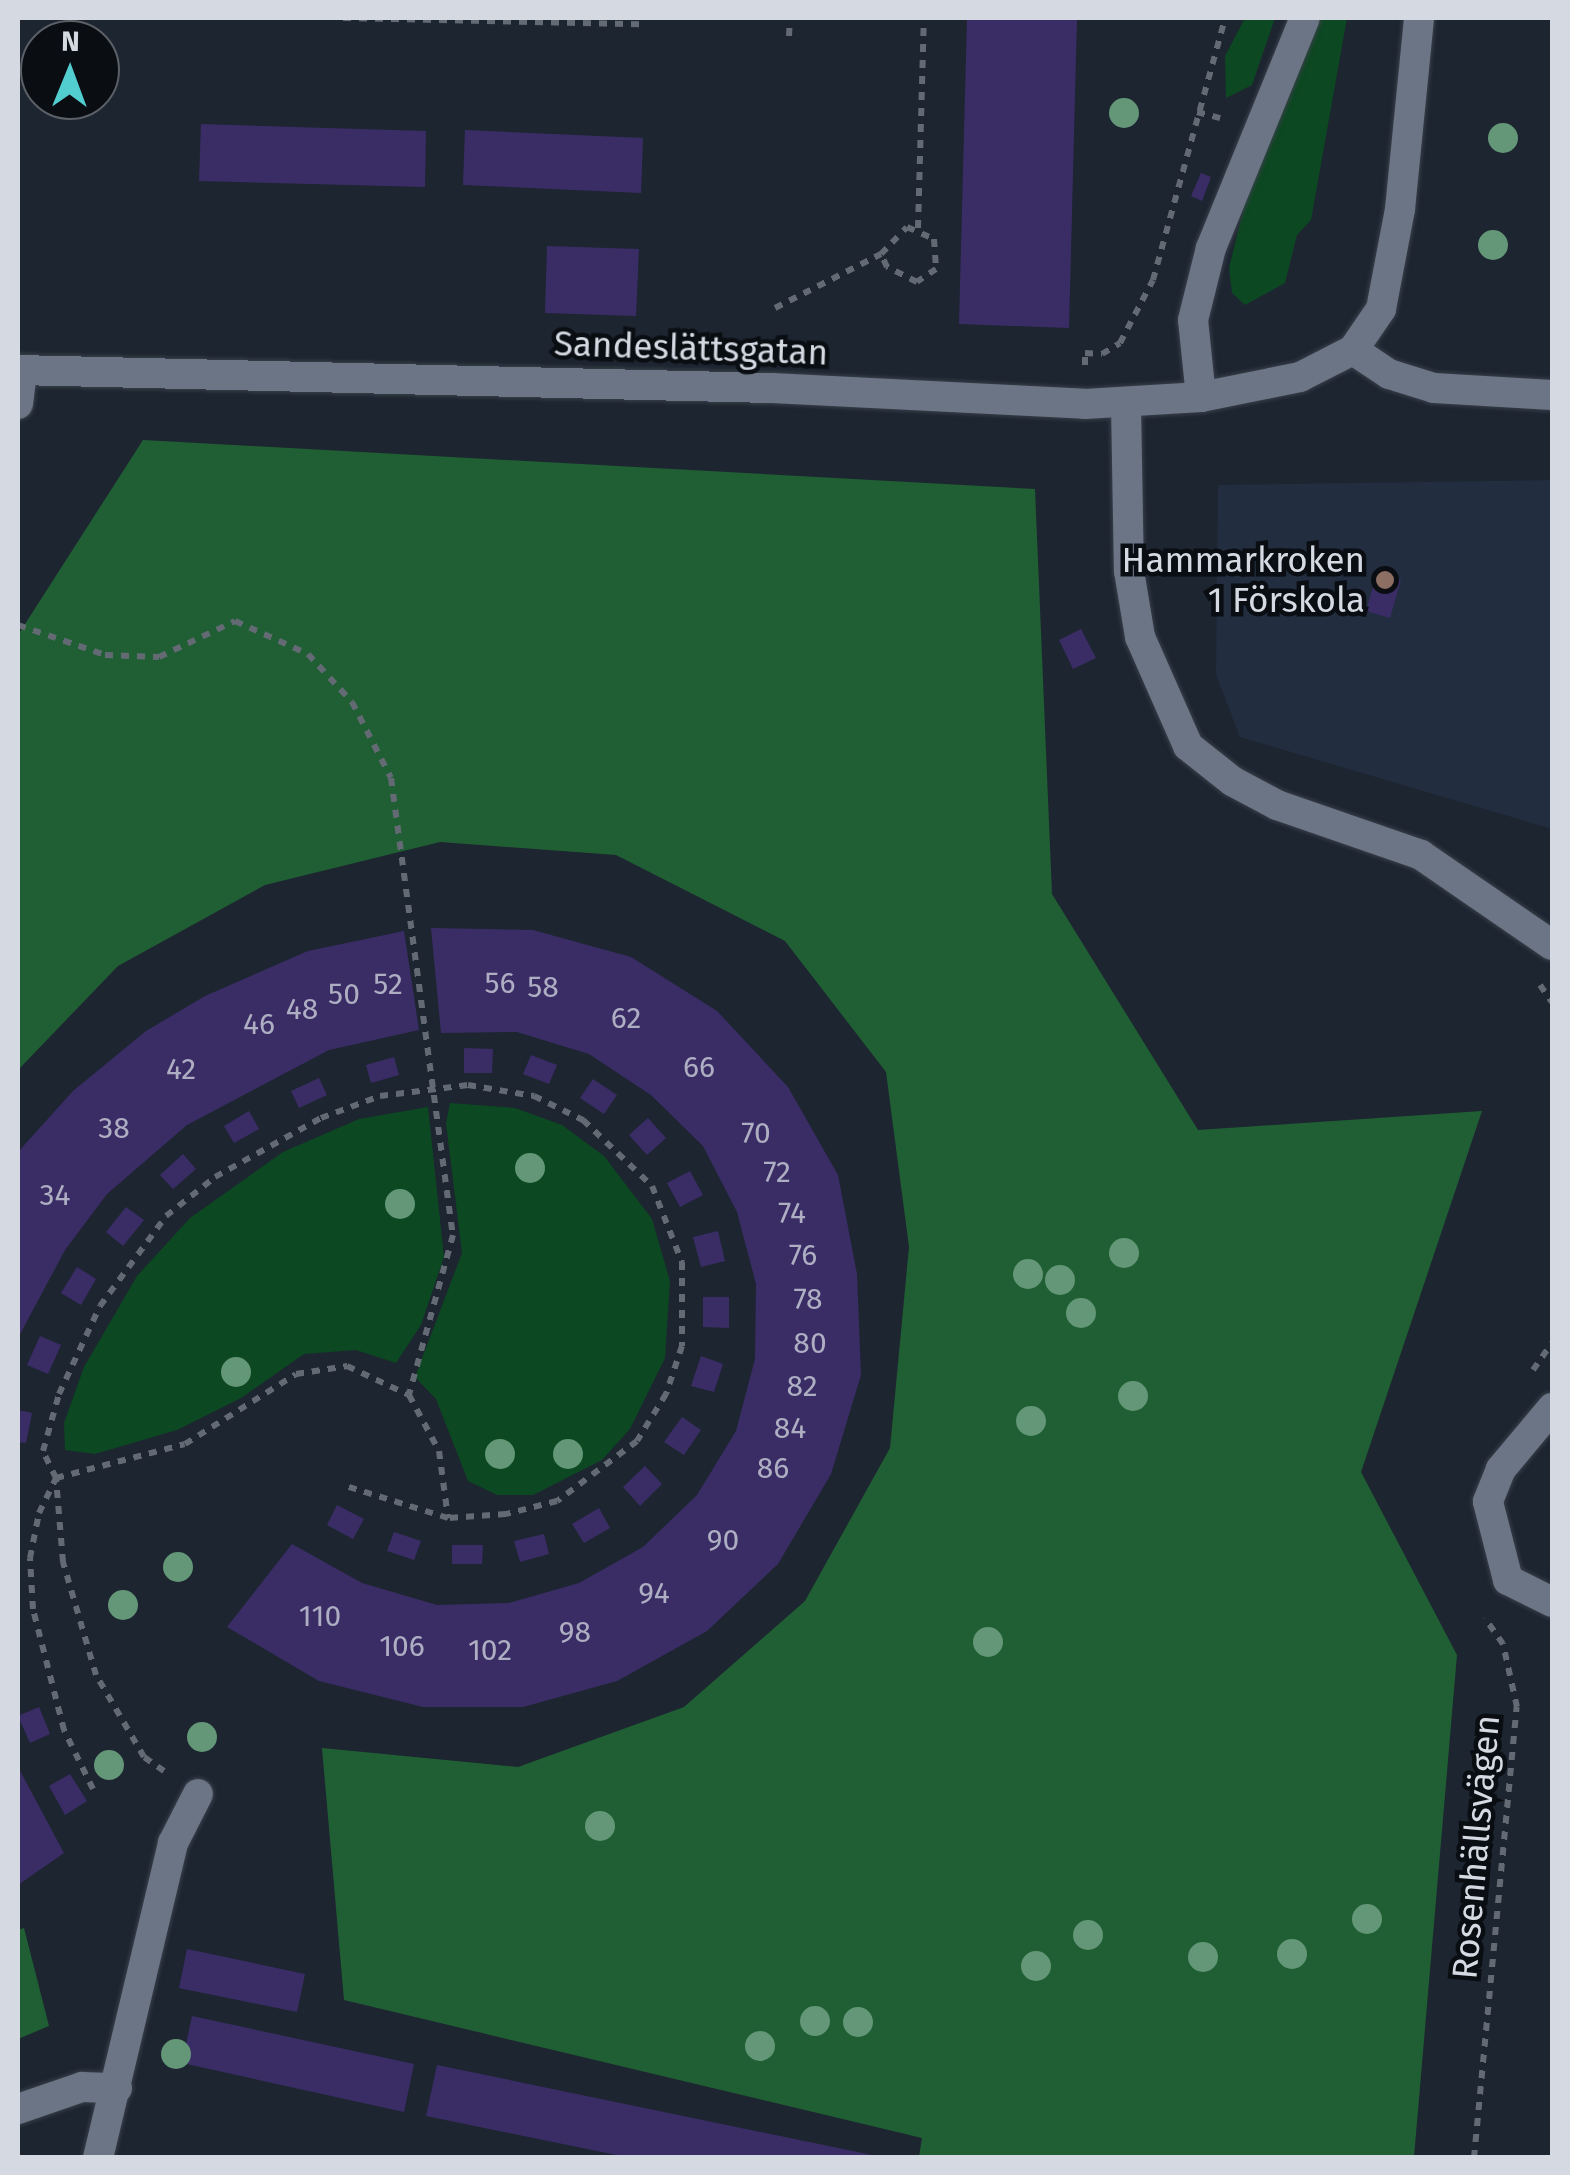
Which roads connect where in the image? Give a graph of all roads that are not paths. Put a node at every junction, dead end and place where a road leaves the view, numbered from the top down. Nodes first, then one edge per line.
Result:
1 (1305, 18) edge
2 (1419, 18) edge
3 (1353, 350) junction
4 (20, 370) edge
5 (1552, 396) edge
6 (1201, 397) junction
7 (18, 404) edge
8 (1126, 404) junction
9 (1552, 945) edge
10 (1552, 1408) edge
11 (1552, 1602) edge
12 (198, 1794) road end
13 (117, 2088) junction
14 (18, 2109) edge
15 (98, 2158) edge

1 - 6 street
2 - 3 street
3 - 5 street
3 - 6 street, Sandeslättsgatan
4 - 7 street
4 - 8 street, Sandeslättsgatan
6 - 8 street, Sandeslättsgatan
8 - 9 street
10 - 11 street
12 - 13 street
13 - 14 street
13 - 15 street

